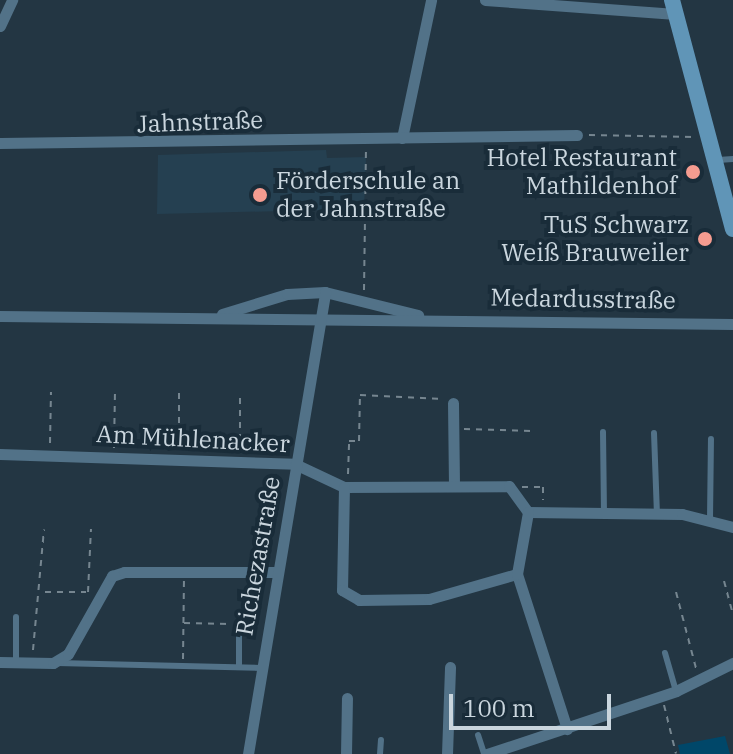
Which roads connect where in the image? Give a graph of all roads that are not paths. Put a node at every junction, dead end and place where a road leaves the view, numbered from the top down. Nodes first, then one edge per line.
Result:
1 (12, 0) edge
2 (431, 0) edge
3 (485, 0) edge
4 (673, 7) edge
5 (0, 26) edge
6 (577, 135) road end
7 (402, 138) junction
8 (0, 143) edge
9 (733, 159) edge
10 (714, 160) junction
11 (733, 229) edge
12 (325, 292) junction
13 (0, 316) edge
14 (218, 316) junction
15 (319, 318) junction
16 (432, 319) junction
17 (733, 324) edge
18 (453, 403) road end
19 (603, 432) dead end
20 (654, 433) dead end
21 (711, 439) dead end
22 (0, 454) edge
23 (295, 464) junction
24 (454, 486) junction
25 (346, 487) junction
26 (528, 512) junction
27 (657, 513) junction
28 (604, 515) junction
29 (710, 519) junction
30 (733, 527) edge
31 (278, 572) junction
32 (517, 574) junction
33 (16, 617) dead end
34 (239, 625) road end
35 (665, 653) dead end
36 (0, 662) edge
37 (16, 662) junction
38 (53, 663) junction
39 (733, 663) edge
40 (239, 667) junction
41 (450, 667) dead end
42 (261, 668) junction
43 (676, 691) junction
44 (347, 698) dead end
45 (567, 729) junction
46 (478, 735) dead end
47 (381, 740) dead end
48 (518, 749) edge
49 (248, 754) edge
50 (346, 754) edge
51 (380, 754) edge
52 (447, 754) edge
53 (489, 754) edge

1 - 5 street
2 - 7 street
3 - 4 street
4 - 10 street
6 - 7 street, Jahnstraße
7 - 8 street, Jahnstraße
9 - 10 lane
10 - 11 street
12 - 14 street, Medardusstraße
12 - 15 street, Richezastraße
12 - 16 street, Medardusstraße
13 - 14 street, Medardusstraße
14 - 15 street, Medardusstraße
15 - 16 street, Medardusstraße
15 - 23 street, Richezastraße
16 - 17 street, Medardusstraße
18 - 24 street
19 - 28 lane
20 - 27 lane
21 - 29 lane
22 - 23 street, Am Mühlenacker
23 - 25 street, Am Mühlenacker
23 - 31 street, Richezastraße
24 - 25 street, Am Mühlenacker
24 - 26 street, Am Mühlenacker
25 - 32 street
26 - 28 street
26 - 32 street
27 - 28 street
27 - 29 street
29 - 30 street
31 - 38 street
31 - 42 street, Richezastraße
32 - 45 street
33 - 37 lane
34 - 40 lane
35 - 43 lane
36 - 37 street
37 - 38 street
38 - 40 lane
39 - 43 street
40 - 42 lane
41 - 52 street
42 - 49 street, Richezastraße
43 - 45 street
44 - 50 street
45 - 48 street
46 - 53 lane
47 - 51 lane
48 - 53 street

